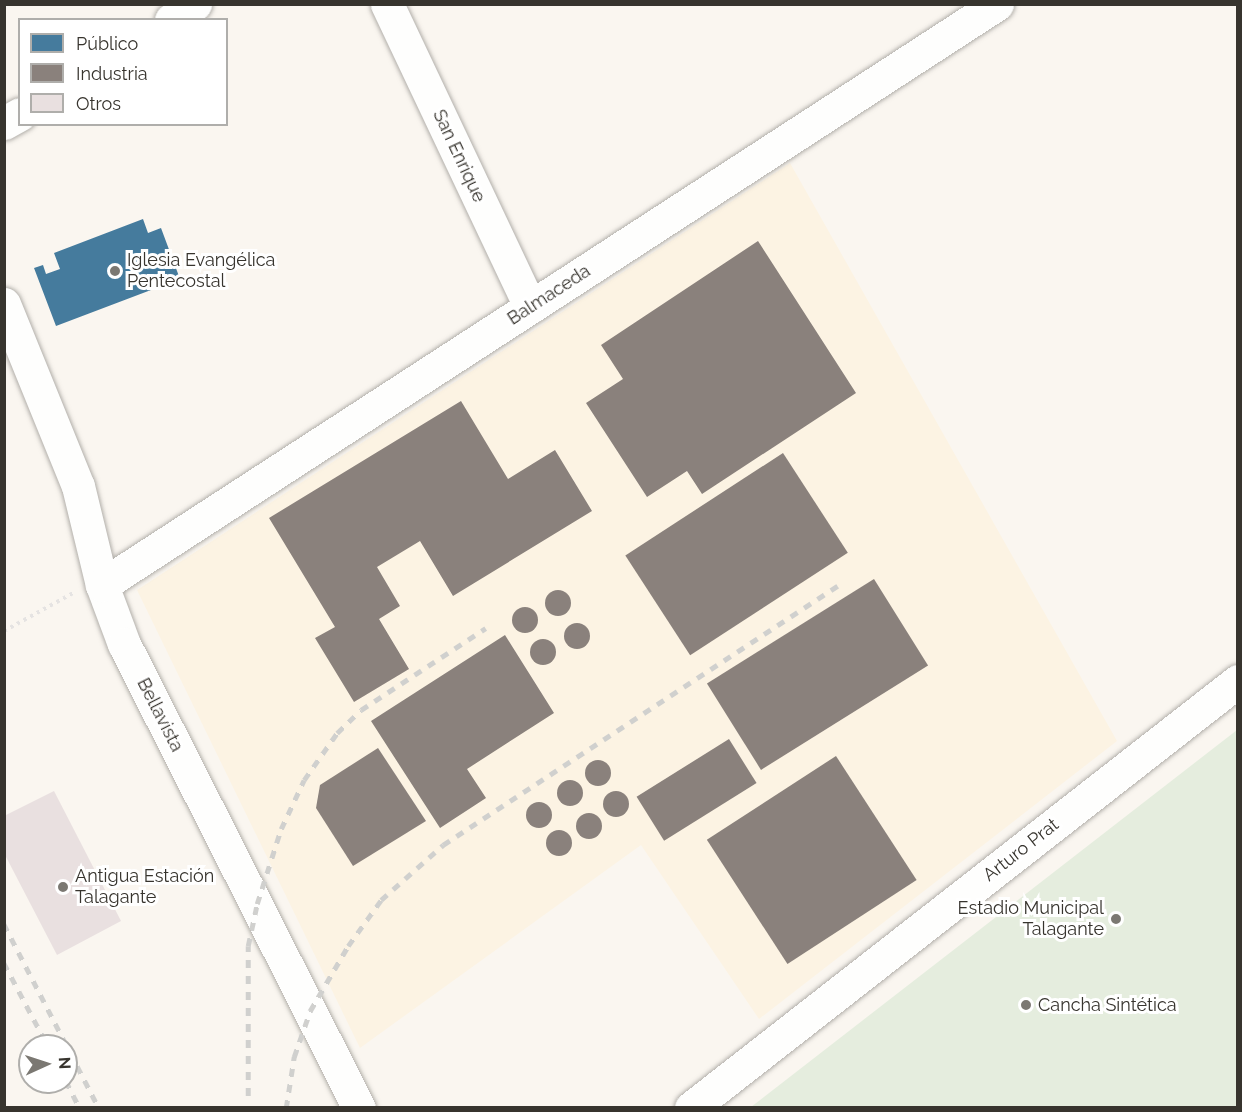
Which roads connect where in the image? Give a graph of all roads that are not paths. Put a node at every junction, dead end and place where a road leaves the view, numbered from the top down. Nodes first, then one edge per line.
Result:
1 (195, 4) edge
2 (387, 4) edge
3 (997, 4) edge
4 (174, 18) edge
5 (18, 115) edge
6 (4, 123) edge
7 (4, 304) edge
8 (531, 307) junction
9 (102, 585) junction
10 (1238, 681) edge
11 (359, 1107) edge
12 (691, 1107) edge

1 - 4 street
2 - 8 street, San Enrique
3 - 8 street, Balmaceda
5 - 6 street
7 - 9 street, Bellavista
8 - 9 street, Balmaceda
9 - 11 street, Bellavista
10 - 12 street, Arturo Prat

